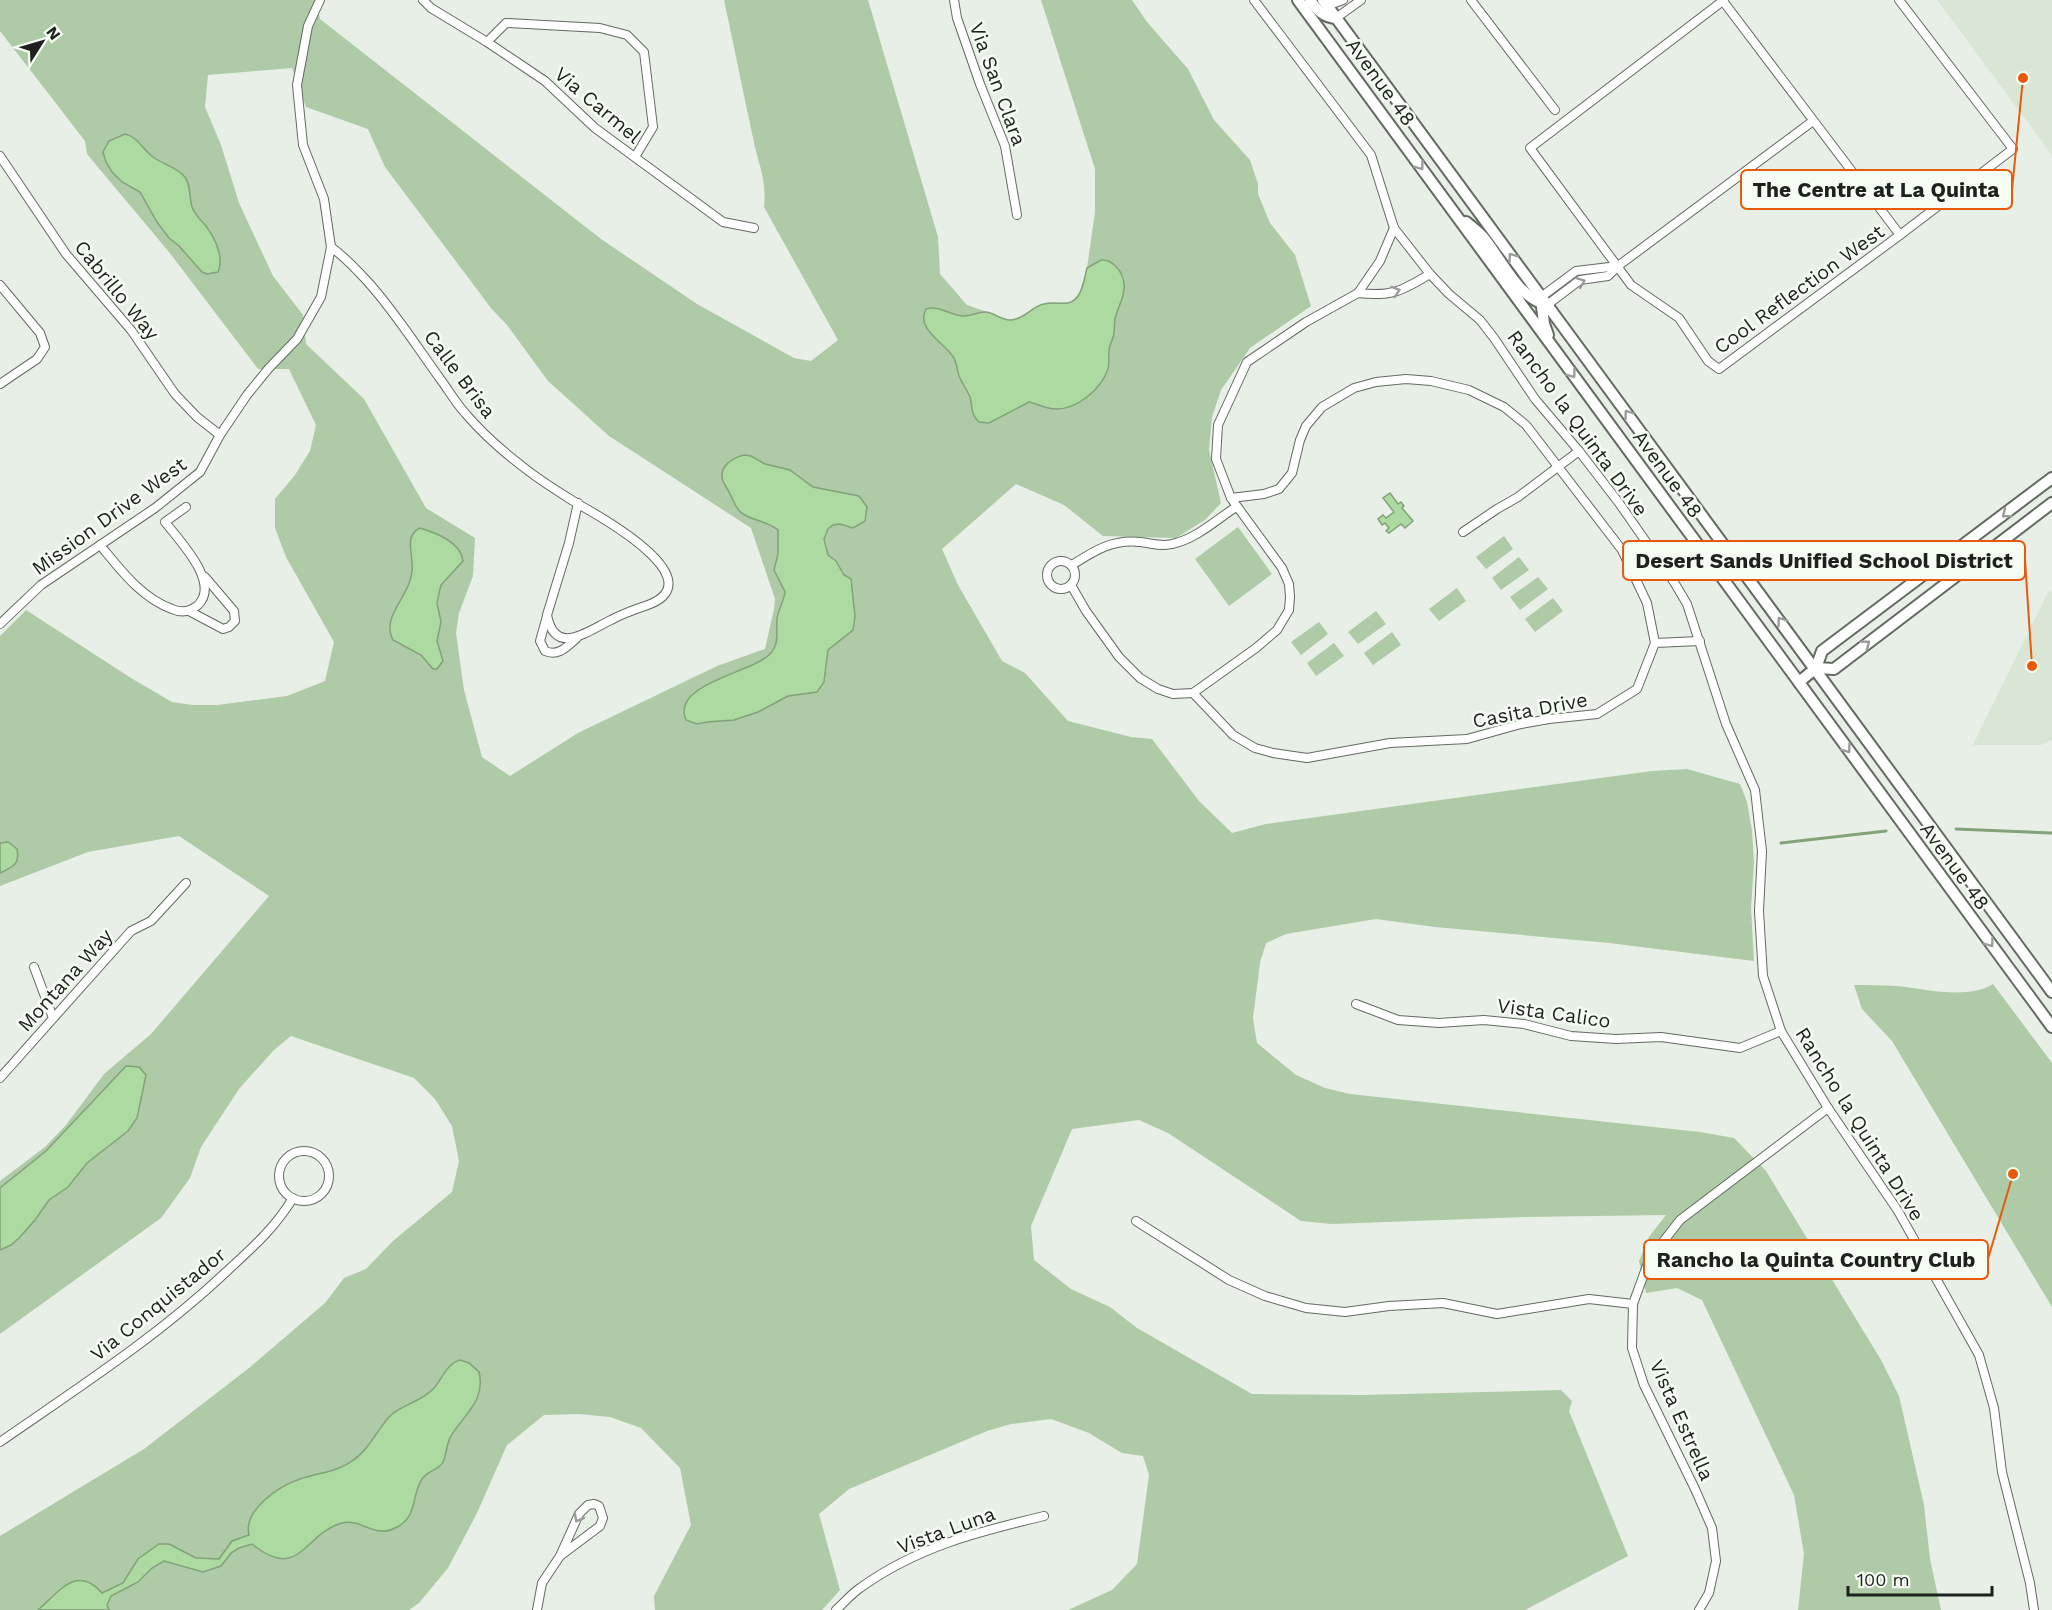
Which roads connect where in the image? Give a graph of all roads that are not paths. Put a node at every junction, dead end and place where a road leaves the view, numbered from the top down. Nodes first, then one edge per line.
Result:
1 (321, 0) edge
2 (423, 0) edge
3 (954, 0) edge
4 (1254, 0) edge
5 (1298, 0) edge
6 (1310, 0) edge
7 (1323, 0) edge
8 (1343, 0) edge
9 (1361, 0) edge
10 (1471, 0) edge
11 (1723, 0) edge
12 (1899, 0) edge
13 (1336, 18) junction
14 (487, 42) junction
15 (1555, 110) dead end
16 (1813, 121) junction
17 (0, 156) edge
18 (635, 157) junction
19 (1454, 212) junction
20 (1017, 214) dead end
21 (754, 228) dead end
22 (1394, 228) junction
23 (1900, 236) junction
24 (331, 247) junction
25 (1618, 266) junction
26 (1430, 274) junction
27 (0, 285) edge
28 (1358, 293) junction
29 (1543, 302) junction
30 (1553, 347) junction
31 (0, 384) edge
32 (220, 435) junction
33 (1580, 451) junction
34 (1558, 466) junction
35 (2052, 478) edge
36 (2052, 495) edge
37 (1231, 498) junction
38 (578, 503) junction
39 (2052, 503) edge
40 (186, 507) dead end
41 (1236, 507) junction
42 (2030, 520) junction
43 (1986, 529) junction
44 (1463, 532) dead end
45 (100, 545) junction
46 (1072, 565) junction
47 (200, 571) junction
48 (1953, 579) junction
49 (1071, 585) junction
50 (189, 611) junction
51 (547, 615) junction
52 (0, 624) edge
53 (577, 638) junction
54 (1700, 641) junction
55 (1655, 643) junction
56 (1816, 668) junction
57 (1799, 682) junction
58 (1193, 693) junction
59 (186, 883) dead end
60 (34, 967) dead end
61 (2052, 992) edge
62 (1356, 1004) dead end
63 (53, 1018) junction
64 (2052, 1027) edge
65 (1781, 1031) junction
66 (0, 1078) edge
67 (1828, 1108) junction
68 (293, 1198) junction
69 (1136, 1221) dead end
70 (1633, 1304) junction
71 (0, 1442) edge
72 (1044, 1516) dead end
73 (560, 1556) junction
74 (537, 1610) edge
75 (836, 1610) edge
76 (1699, 1610) edge
77 (2034, 1610) edge

1 - 24 street, Mission Drive West
2 - 14 street, Via Carmel
3 - 20 street, Via San Clara
4 - 22 street, Rancho la Quinta Drive
5 -> 19 main road, Avenue 48
6 - 13 main road
7 - 8 street
7 - 13 main road, Avenue 48
9 - 13 street
10 - 15 street
11 - 16 street, Cool Reflection West
11 - 25 street, Cool Reflection West
12 - 23 street, Cool Reflection West
29 -> 13 main road, Avenue 48
14 - 18 street, Via Carmel
14 - 18 street
16 - 23 street, Cool Reflection West
16 - 25 street
17 - 32 street, Cabrillo Way
18 - 21 street, Via Carmel
19 - 29 main road
19 - 30 main road, Avenue 48
22 - 26 street, Rancho la Quinta Drive
22 - 28 street
23 - 25 street, Cool Reflection West
24 - 32 street, Mission Drive West
24 - 38 street, Calle Brisa
25 - 29 street
28 -> 26 street
26 - 33 street, Rancho la Quinta Drive
27 - 31 street
28 - 37 street
29 - 30 main road
56 -> 29 main road, Avenue 48
30 -> 57 main road, Avenue 48
32 - 45 street, Mission Drive West
33 - 34 street
33 - 54 street, Rancho la Quinta Drive
34 - 37 street
34 - 44 street
34 - 55 street
35 -> 43 main road
36 - 42 main road
37 - 41 street
38 - 51 street
38 - 53 street, Calle Brisa
39 - 42 main road
40 - 47 street
41 - 46 street
41 - 58 street
42 - 48 main road
43 - 48 main road
43 - 56 main road
45 - 50 street
45 - 52 street, Mission Drive West
46 - 49 street
46 - 49 street
47 - 50 street
47 - 50 street
56 -> 48 main road
49 - 58 street
51 - 53 street
51 - 53 street
54 - 55 street
54 - 65 street, Rancho la Quinta Drive
55 - 58 street, Casita Drive
56 - 57 main road
56 - 61 main road, Avenue 48
57 -> 64 main road, Avenue 48
59 - 63 street, Montana Way
60 - 63 street
62 - 65 street, Vista Calico
63 - 66 street, Montana Way
65 - 67 street, Rancho la Quinta Drive
67 - 70 street, Vista Estrella
67 - 77 street, Rancho la Quinta Drive
68 - 68 street
68 - 71 street, Via Conquistador
69 - 70 street
70 - 76 street, Vista Estrella
72 - 75 street, Vista Luna
73 -> 73 street
73 - 74 street

